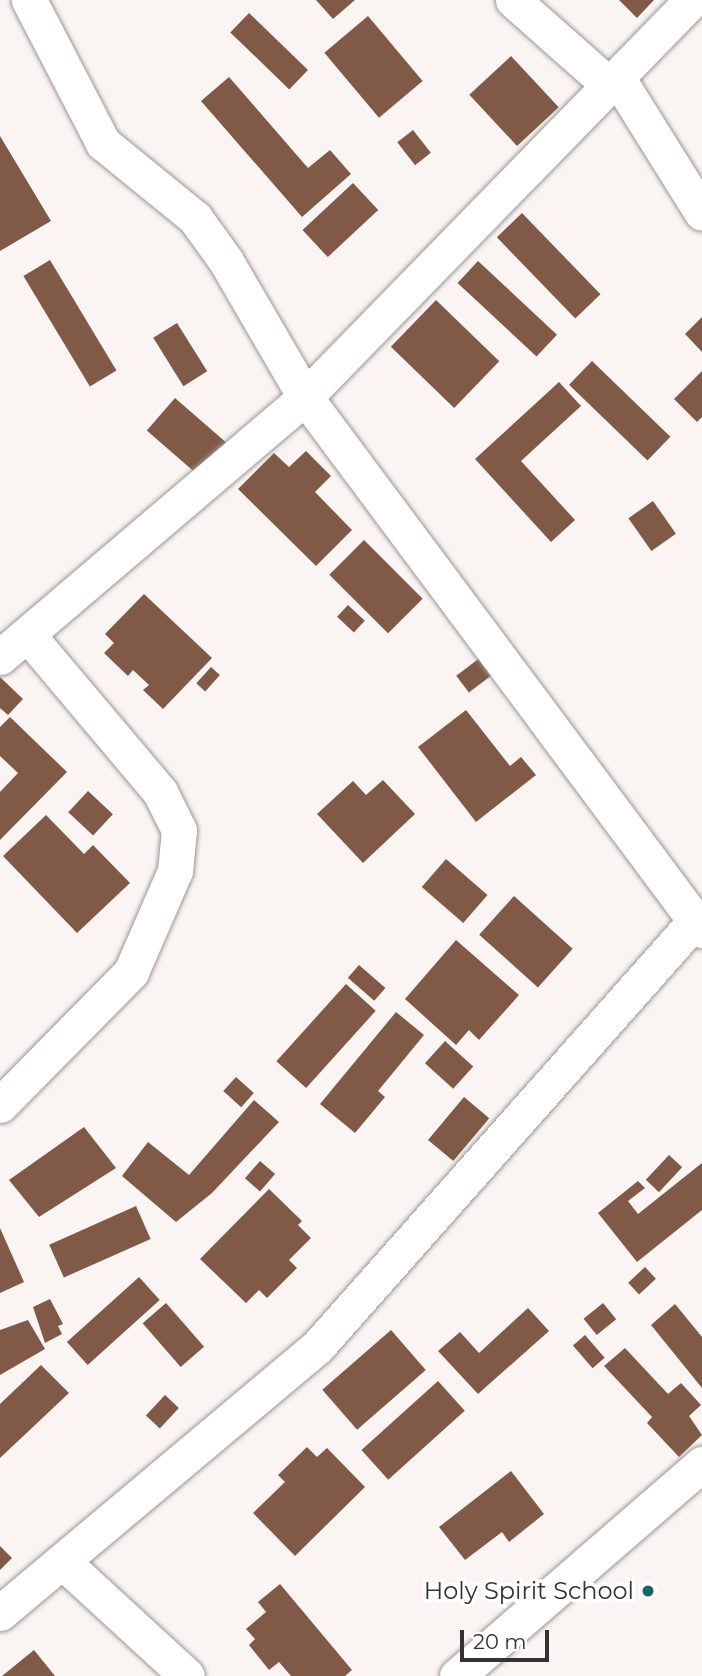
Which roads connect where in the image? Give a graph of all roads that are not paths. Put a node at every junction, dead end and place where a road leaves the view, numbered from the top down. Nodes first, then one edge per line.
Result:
1 (29, 0) edge
2 (513, 0) edge
3 (692, 0) edge
4 (613, 81) junction
5 (702, 213) edge
6 (305, 397) junction
7 (28, 635) junction
8 (0, 657) edge
9 (698, 926) edge
10 (0, 1105) edge
11 (702, 1464) edge
12 (63, 1562) junction
13 (0, 1613) edge
14 (187, 1676) edge
15 (457, 1676) edge

1 - 6 street
2 - 4 street
3 - 4 street
4 - 5 street
4 - 6 street
6 - 7 street
6 - 9 street
7 - 8 street
7 - 10 street
9 - 12 street
11 - 15 street
12 - 13 street
12 - 14 street

